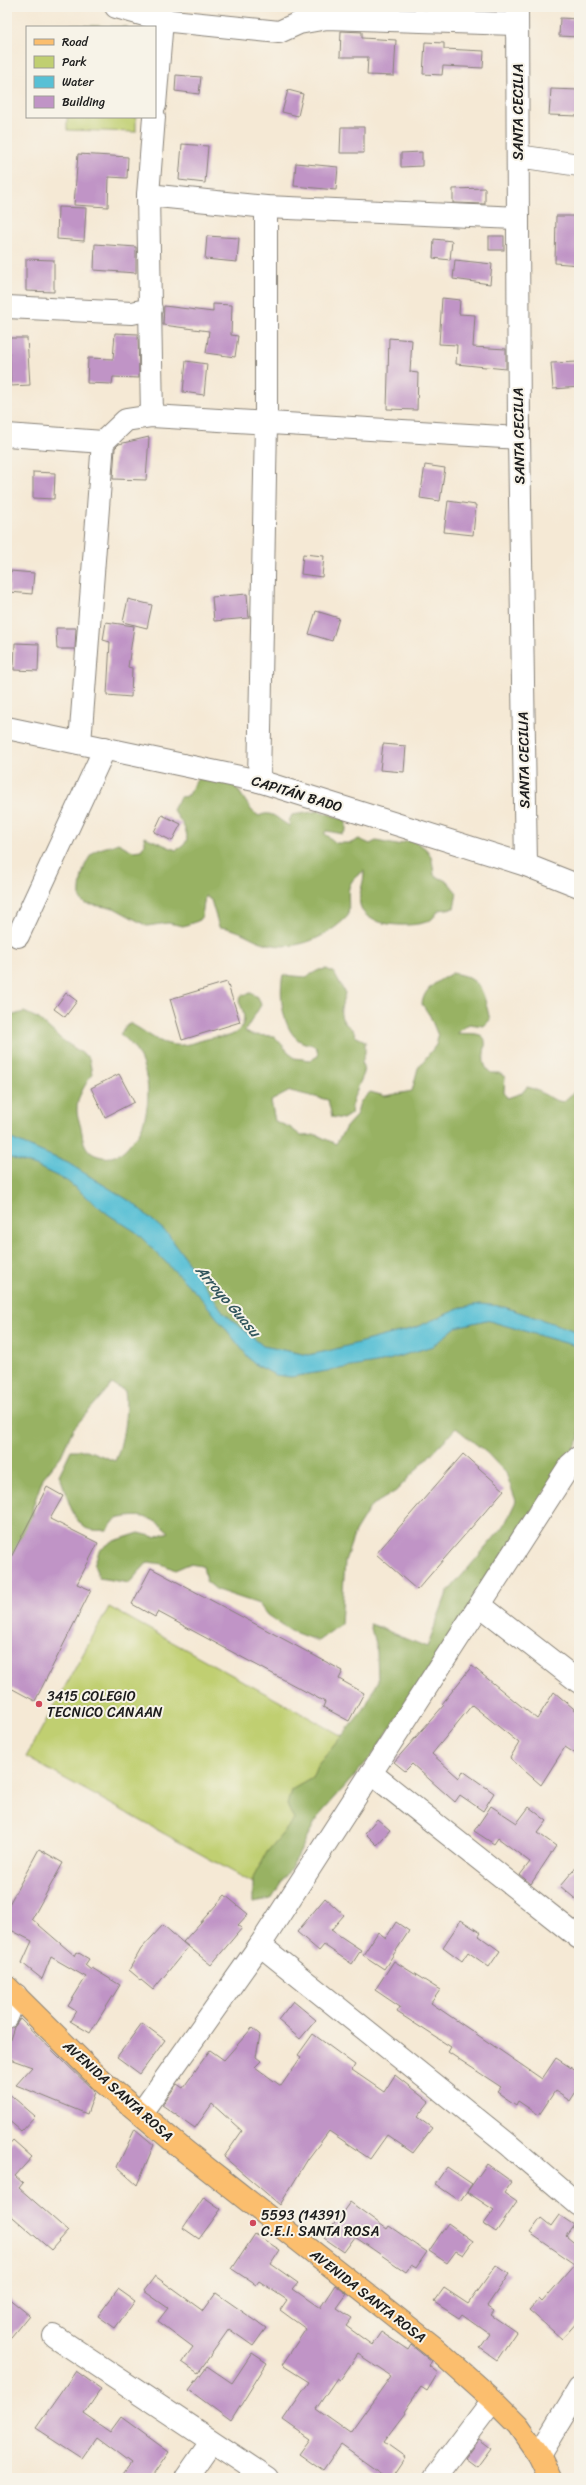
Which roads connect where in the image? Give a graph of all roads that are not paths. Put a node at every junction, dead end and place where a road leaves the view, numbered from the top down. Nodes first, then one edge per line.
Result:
1 (116, 7) edge
2 (161, 14) edge
3 (517, 16) edge
4 (156, 90) edge
5 (154, 118) edge
6 (518, 156) junction
7 (579, 165) edge
8 (148, 195) junction
9 (266, 207) junction
10 (518, 218) junction
11 (7, 307) edge
12 (151, 309) junction
13 (152, 416) junction
14 (266, 424) junction
15 (7, 435) edge
16 (519, 438) junction
17 (103, 442) junction
18 (7, 728) edge
19 (80, 743) junction
20 (105, 748) junction
21 (259, 781) junction
22 (526, 866) junction
23 (579, 886) edge
24 (18, 936) dead end
25 (579, 1457) edge
26 (480, 1605) junction
27 (579, 1682) edge
28 (371, 1773) junction
29 (579, 1938) edge
30 (260, 1945) junction
31 (12, 1991) edge
32 (7, 2017) edge
33 (141, 2114) junction
34 (579, 2206) edge
35 (54, 2336) dead end
36 (579, 2389) edge
37 (493, 2400) junction
38 (211, 2442) junction
39 (539, 2455) junction
40 (186, 2478) edge
41 (267, 2478) edge
42 (434, 2478) edge
43 (550, 2478) edge

1 - 2 street
2 - 3 street
2 - 4 street
3 - 6 street, SANTA CECILIA
5 - 8 street
6 - 7 street
6 - 10 street, SANTA CECILIA
8 - 9 street
8 - 12 street
9 - 10 street
9 - 14 street
10 - 16 street, SANTA CECILIA
11 - 12 street
12 - 13 street
13 - 14 street
13 - 17 street
14 - 16 street
14 - 21 street
15 - 17 street
16 - 22 street, SANTA CECILIA
17 - 19 street
18 - 19 street, CAPITÁN BADO
19 - 20 street, CAPITÁN BADO
20 - 21 street, CAPITÁN BADO
20 - 24 street
21 - 22 street, CAPITÁN BADO
22 - 23 street, CAPITÁN BADO
25 - 26 street
26 - 27 street
26 - 28 street
28 - 29 street
28 - 30 street
30 - 33 street
30 - 34 street
31 - 32 street
31 - 33 main road, AVENIDA SANTA ROSA
33 - 37 main road, AVENIDA SANTA ROSA
35 - 38 street
36 - 39 street
37 - 39 main road, AVENIDA SANTA ROSA
37 - 42 street
38 - 40 street
38 - 41 street
39 - 43 main road, AVENIDA SANTA ROSA

